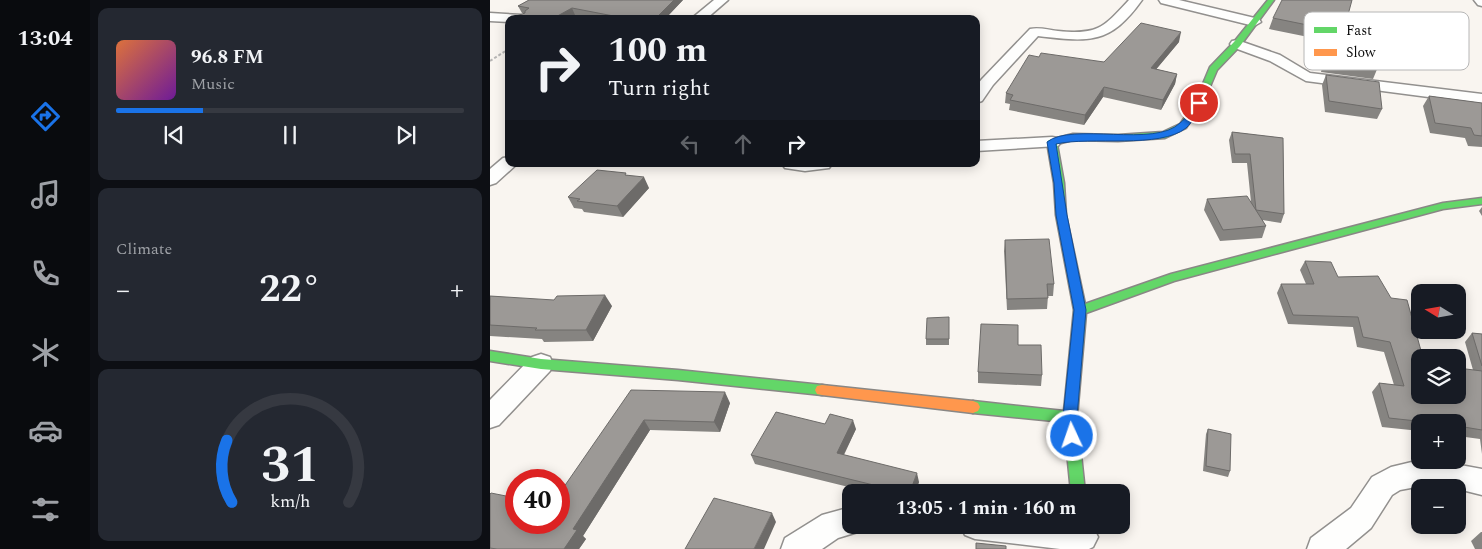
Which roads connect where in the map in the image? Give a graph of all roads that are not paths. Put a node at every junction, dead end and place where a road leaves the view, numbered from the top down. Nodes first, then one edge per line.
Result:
1 (722, 0) edge
2 (1136, 0) edge
3 (1165, 0) edge
4 (1271, 0) edge
5 (702, 15) edge
6 (490, 17) edge
7 (505, 18) edge
8 (1254, 22) junction
9 (1238, 44) junction
10 (980, 92) edge
11 (1482, 99) edge
12 (1052, 142) junction
13 (980, 146) edge
14 (505, 166) edge
15 (490, 179) edge
16 (1482, 201) edge
17 (1080, 310) junction
18 (490, 356) edge
19 (541, 364) junction
20 (490, 417) edge
21 (1070, 417) junction
22 (1482, 482) edge
23 (1077, 484) edge
24 (842, 523) edge
25 (1057, 534) edge
26 (1084, 537) edge
27 (796, 549) edge
28 (1322, 549) edge

1 - 5 street
2 - 10 street
3 - 8 street
4 - 8 street
6 - 7 street
8 - 9 street
9 - 11 street
9 - 12 street
12 - 13 street
12 - 17 street
14 - 15 street
16 - 17 street
17 - 21 street
18 - 19 street
19 - 20 street
19 - 21 street
21 - 23 street
22 - 28 street
24 - 27 street
25 - 26 street

